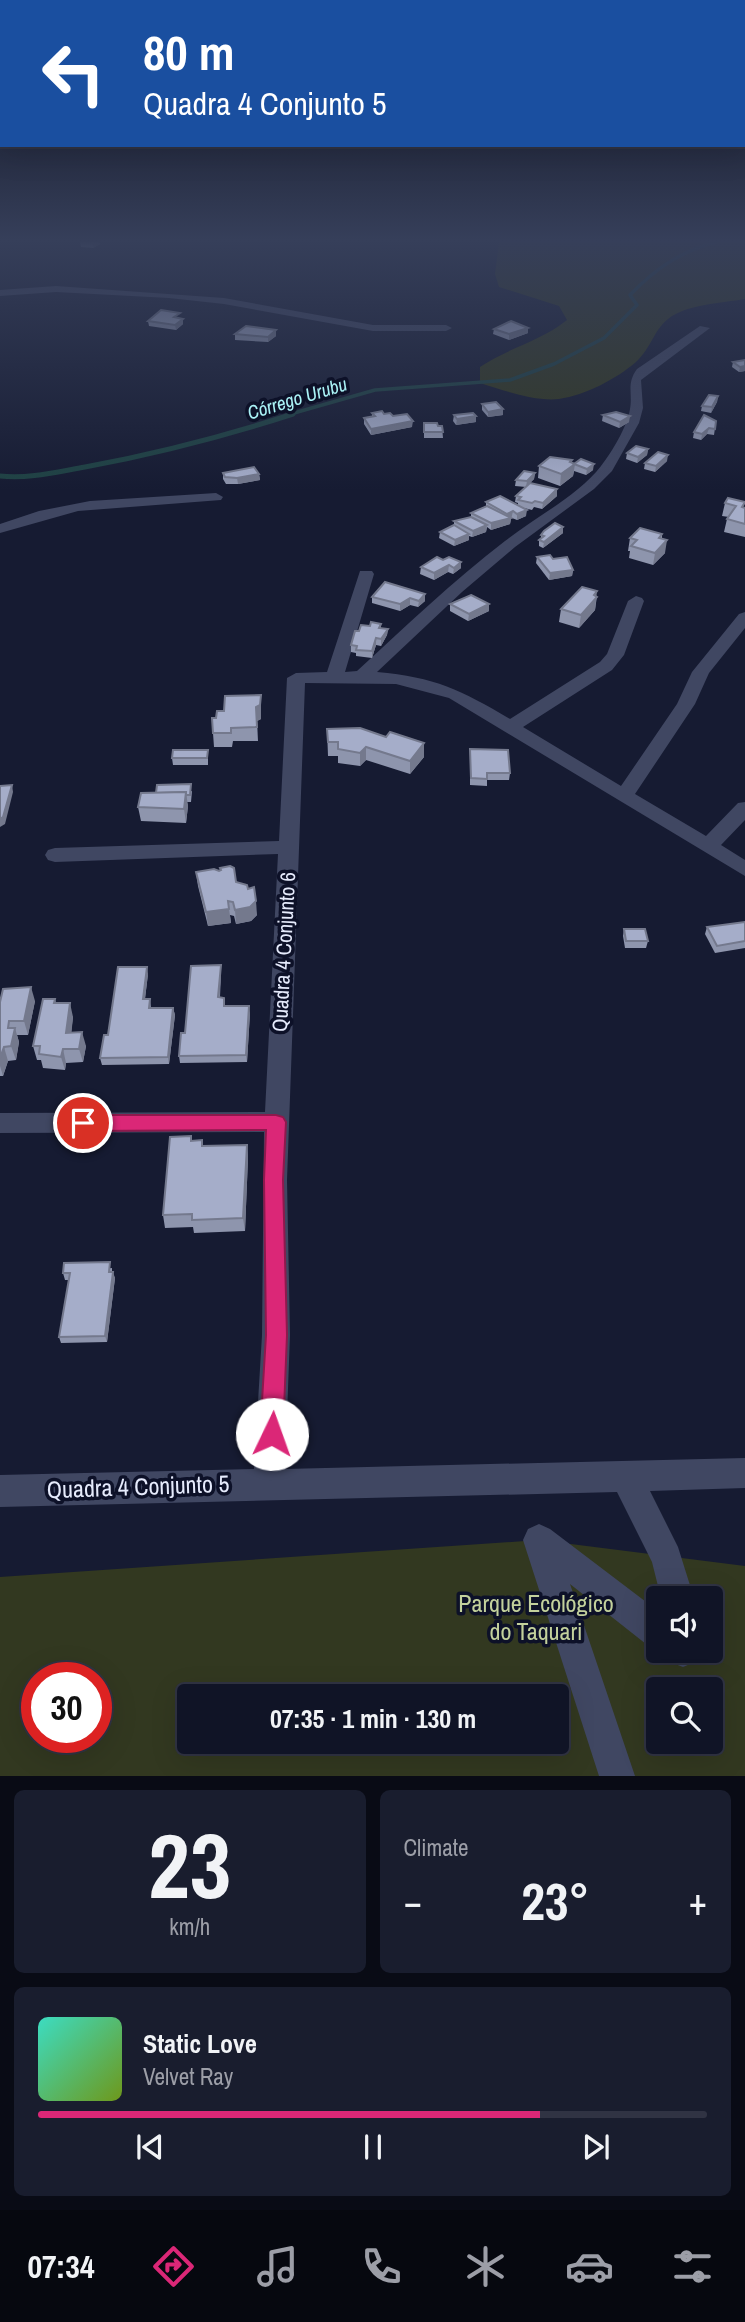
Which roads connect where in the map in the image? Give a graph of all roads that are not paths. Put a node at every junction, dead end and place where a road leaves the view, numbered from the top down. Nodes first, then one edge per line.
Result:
1 (356, 325) edge
2 (446, 328) dead end
3 (704, 328) dead end
4 (216, 497) dead end
5 (0, 529) edge
6 (366, 574) dead end
7 (636, 601) dead end
8 (745, 617) edge
9 (361, 677) junction
10 (334, 678) junction
11 (510, 727) junction
12 (624, 796) junction
13 (745, 808) edge
14 (708, 846) junction
15 (289, 848) junction
16 (55, 855) dead end
17 (745, 869) edge
18 (276, 1122) junction
19 (0, 1123) edge
20 (745, 1473) edge
21 (626, 1476) junction
22 (269, 1484) junction
23 (0, 1491) edge
24 (675, 1586) edge
25 (646, 1623) edge
26 (617, 1776) edge

1 - 2 street
3 - 9 street
4 - 5 street
6 - 10 street
7 - 11 street
8 - 12 street
9 - 10 street
9 - 11 street
10 - 15 street
11 - 12 street
12 - 14 street
13 - 14 street
14 - 17 street
15 - 16 street, Quadra 4 Conjunto 6
15 - 18 street, Quadra 4 Conjunto 6
18 - 19 street
18 - 22 street
20 - 21 street, Quadra 4 Conjunto 5
21 - 22 street, Quadra 4 Conjunto 5
21 - 24 street
22 - 23 street, Quadra 4 Conjunto 5
25 - 26 street

